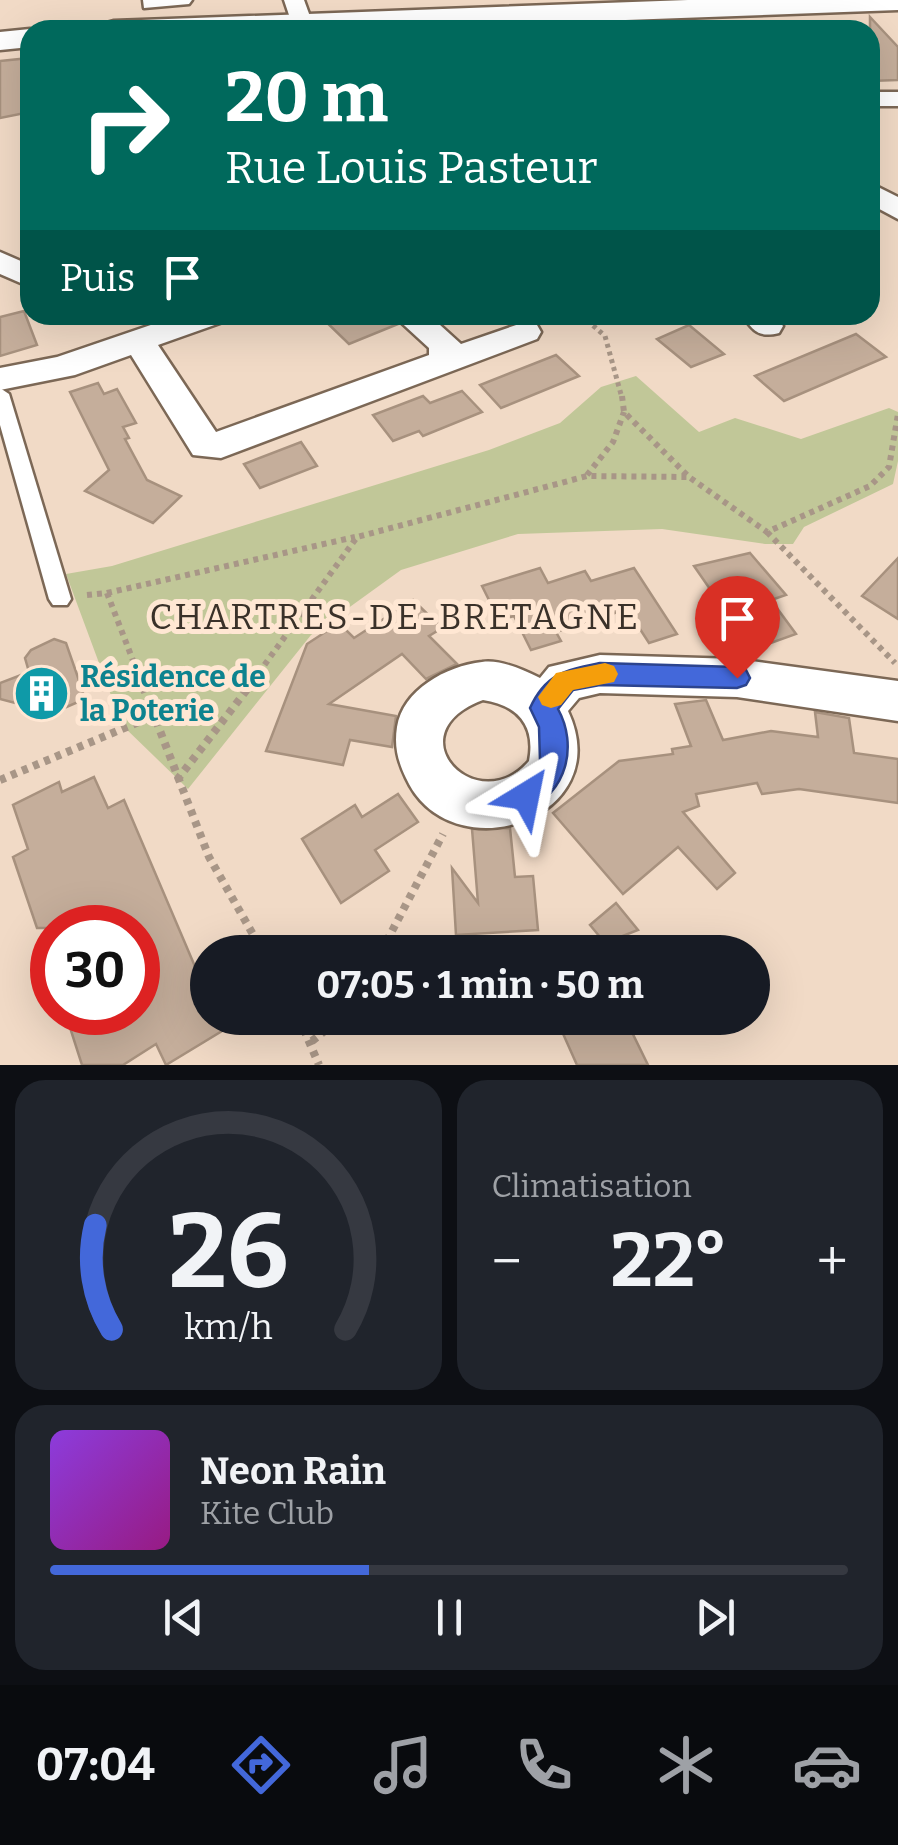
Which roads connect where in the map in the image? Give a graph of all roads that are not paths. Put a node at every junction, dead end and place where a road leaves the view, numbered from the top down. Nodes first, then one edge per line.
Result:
1 (182, 0) edge
2 (898, 1) edge
3 (763, 2) edge
4 (149, 10) edge
5 (297, 11) edge
6 (421, 325) edge
7 (148, 331) edge
8 (524, 332) dead end
9 (446, 363) junction
10 (0, 378) edge
11 (0, 394) edge
12 (60, 599) road end
13 (898, 701) edge
14 (543, 708) junction

1 - 4 street
2 - 3 main road
3 - 5 main road
4 - 5 main road
6 - 9 street
7 - 9 street
7 - 10 street
8 - 9 street
11 - 12 lane
13 - 14 street
14 - 14 street

